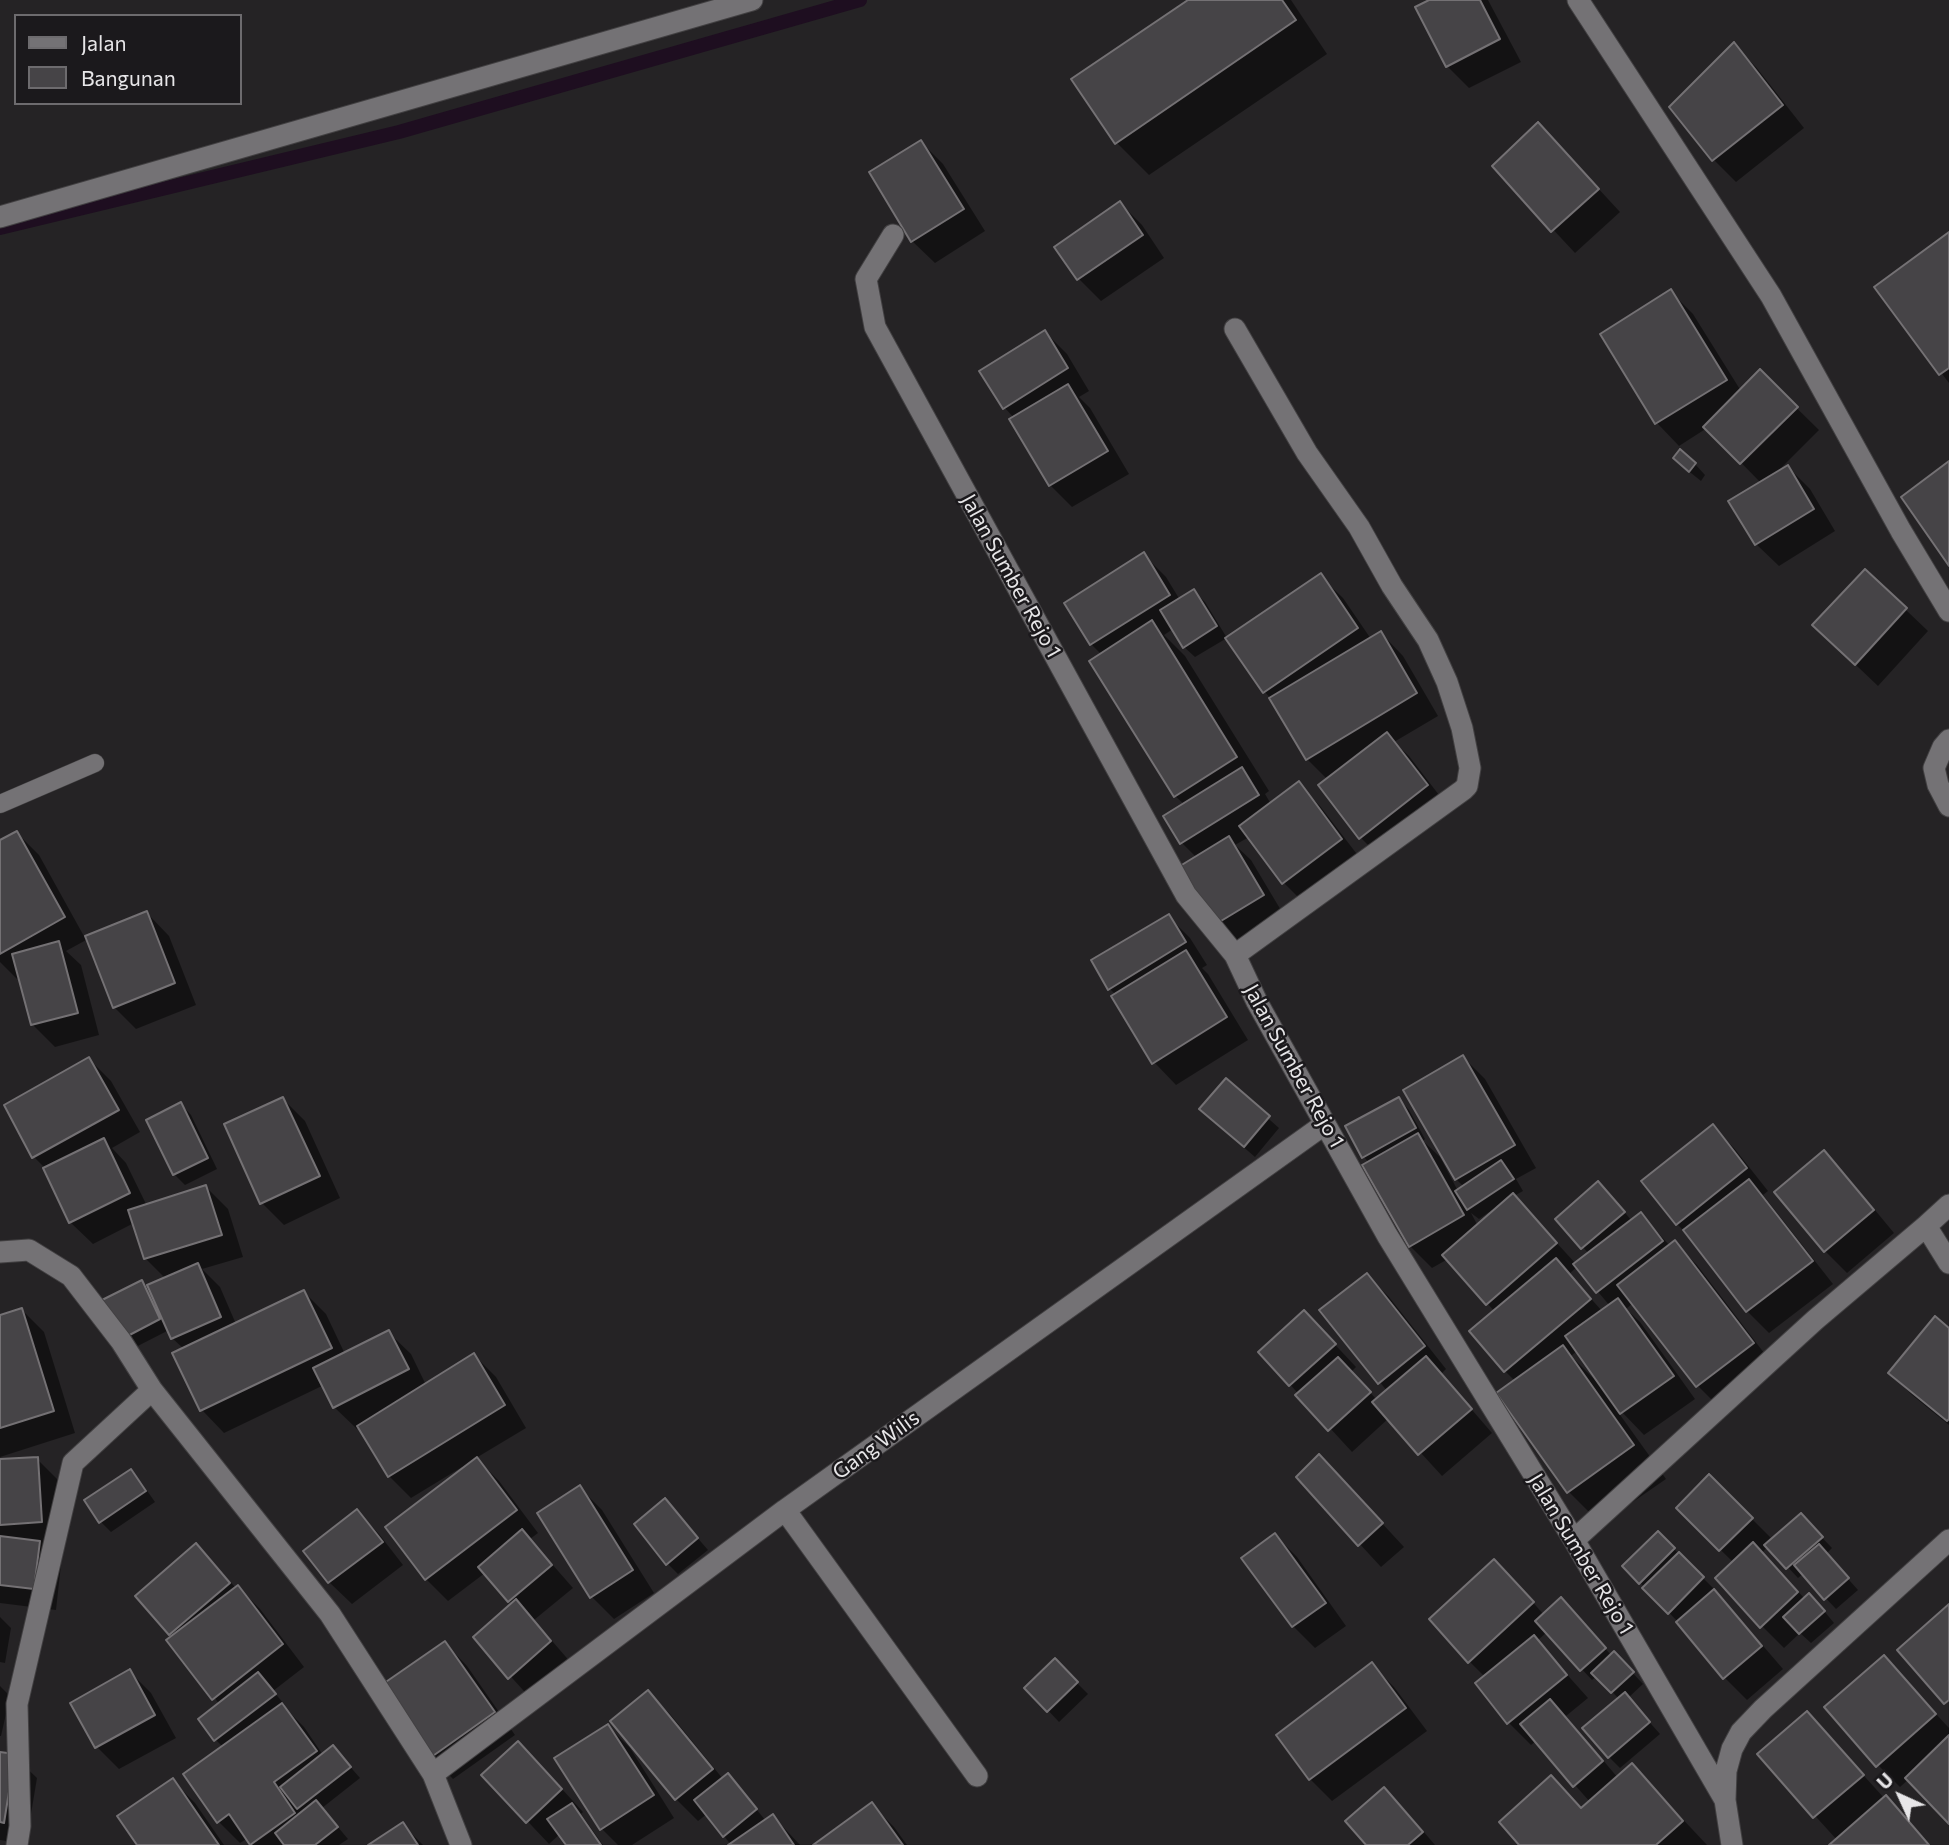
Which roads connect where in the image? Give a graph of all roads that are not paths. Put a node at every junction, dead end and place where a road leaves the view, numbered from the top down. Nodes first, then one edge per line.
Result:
1 (752, 0) edge
2 (1578, 0) edge
3 (0, 217) edge
4 (893, 235) dead end
5 (1235, 329) dead end
6 (1949, 611) edge
7 (1949, 740) edge
8 (95, 763) dead end
9 (0, 804) edge
10 (1949, 806) edge
11 (1235, 955) junction
12 (1325, 1124) junction
13 (1949, 1205) edge
14 (1926, 1226) junction
15 (0, 1252) edge
16 (1949, 1263) edge
17 (152, 1390) junction
18 (785, 1510) junction
19 (1574, 1540) junction
20 (1949, 1540) edge
21 (433, 1774) junction
22 (977, 1776) dead end
23 (1725, 1800) junction
24 (17, 1845) edge
25 (461, 1845) edge
26 (1732, 1845) edge

1 - 3 street
2 - 6 street
4 - 11 street, Jalan Sumber Rejo 1
5 - 11 street
7 - 10 street
8 - 9 lane
11 - 12 street, Jalan Sumber Rejo 1
12 - 18 street, Gang Wilis
12 - 19 street, Jalan Sumber Rejo 1
13 - 14 street
14 - 16 street
14 - 19 street
15 - 17 street
17 - 21 street
17 - 24 street
18 - 21 street, Gang Wilis
18 - 22 street
19 - 23 street, Jalan Sumber Rejo 1
20 - 23 street, Jalan Sumber Rejo 1
21 - 25 street
23 - 26 street, Jalan Sumber Rejo 1

